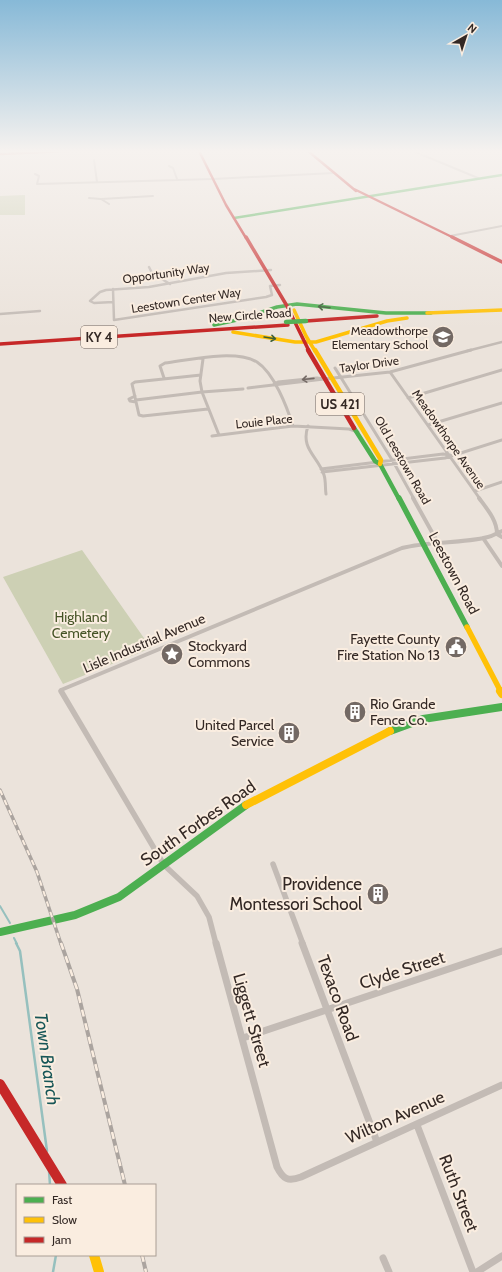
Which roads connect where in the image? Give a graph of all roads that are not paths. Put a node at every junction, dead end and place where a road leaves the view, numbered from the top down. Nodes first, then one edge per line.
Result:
1 (232, 210) edge
2 (278, 210) edge
3 (398, 210) edge
4 (236, 217) junction
5 (502, 226) edge
6 (450, 236) junction
7 (502, 262) edge
8 (149, 268) dead end
9 (268, 270) junction
10 (170, 284) junction
11 (277, 285) junction
12 (113, 289) junction
13 (113, 302) junction
14 (290, 303) junction
15 (40, 311) dead end
16 (502, 311) edge
17 (0, 314) edge
18 (432, 314) junction
19 (287, 324) junction
20 (189, 328) junction
21 (198, 331) junction
22 (0, 342) edge
23 (502, 342) edge
24 (310, 343) junction
25 (203, 359) junction
26 (335, 368) dead end
27 (502, 370) edge
28 (390, 372) junction
29 (200, 375) junction
30 (164, 378) junction
31 (342, 378) junction
32 (328, 379) junction
33 (274, 384) junction
34 (202, 392) junction
35 (408, 398) junction
36 (135, 399) junction
37 (502, 403) edge
38 (208, 409) junction
39 (351, 421) junction
40 (428, 425) junction
41 (294, 426) junction
42 (308, 426) junction
43 (342, 428) junction
44 (358, 432) junction
45 (219, 435) junction
46 (212, 436) dead end
47 (502, 440) edge
48 (450, 455) junction
49 (393, 461) junction
50 (379, 462) junction
51 (322, 470) junction
52 (502, 482) edge
53 (475, 491) junction
54 (326, 494) dead end
55 (502, 531) edge
56 (497, 533) junction
57 (502, 537) edge
58 (483, 538) junction
59 (424, 543) junction
60 (438, 543) junction
61 (502, 566) edge
62 (502, 694) edge
63 (502, 707) edge
64 (273, 864) dead end
65 (164, 865) junction
66 (0, 932) edge
67 (502, 951) edge
68 (328, 1009) junction
69 (243, 1038) junction
70 (0, 1084) edge
71 (502, 1085) edge
72 (417, 1125) junction
73 (377, 1142) junction
74 (301, 1177) joint
75 (61, 1184) edge
76 (94, 1256) edge
77 (502, 1256) edge
78 (383, 1258) dead end
79 (99, 1272) edge
80 (389, 1272) edge
81 (473, 1272) edge
82 (477, 1272) edge

1 - 4 main road, Leestown Road
2 - 4 main road
3 - 6 main road
4 - 9 main road, Leestown Road / US 421
5 - 6 street
6 - 7 main road
8 - 10 street
9 - 10 street, Opportunity Way
9 - 11 main road, Leestown Road / US 421
10 - 12 street, Opportunity Way
11 - 13 street, Leestown Center Way
11 - 14 main road, Leestown Road / US 421
12 - 13 street, Leestown Center Way
12 - 13 street, Opportunity Way
18 -> 14 main road
14 - 20 main road
14 - 24 main road, Leestown Road / US 421
15 - 17 street
16 - 18 main road, New Circle Road / KY 4
18 - 19 main road, New Circle Road / KY 4
18 - 24 main road
19 - 20 main road, New Circle Road / KY 4
19 - 21 main road, New Circle Road / KY 4
20 - 22 main road, New Circle Road / KY 4
21 - 22 main road, New Circle Road / KY 4
21 -> 24 main road
23 - 28 street, Taylor Drive
24 - 32 main road, Leestown Road / US 421
25 - 29 street
25 - 30 street
25 - 33 street
26 - 31 street, Old Leestown Road
27 - 35 street
28 - 31 street, Taylor Drive
28 - 35 street, Meadowthorpe Avenue
29 - 30 street
29 - 34 street
30 - 36 street
31 - 32 street, Taylor Drive
31 - 49 street, Old Leestown Road
32 - 33 street, Taylor Drive
32 - 39 main road, Leestown Road / US 421
32 - 50 main road, Leestown Road / US 421
33 - 34 street, Taylor Drive
33 - 41 street
34 - 36 street, Taylor Drive
34 - 38 street
35 - 40 street, Meadowthorpe Avenue
36 - 38 street
37 - 40 street
38 - 45 street
39 - 43 street
39 - 44 main road, Leestown Road / US 421
40 - 48 street, Meadowthorpe Avenue
41 - 42 street, Louie Place
41 - 45 street, Louie Place
42 - 43 street, Louie Place
42 - 51 street
43 - 44 street, Louie Place
44 - 50 main road, Leestown Road / US 421
45 - 46 street, Louie Place
47 - 48 street
48 - 49 street
48 - 53 street, Meadowthorpe Avenue
49 - 50 street
49 - 60 street, Old Leestown Road
50 - 51 street
50 - 59 main road, Leestown Road / US 421
51 - 54 street
52 - 53 street
53 - 56 street, Meadowthorpe Avenue
55 - 56 street
56 - 57 street
56 - 58 street
58 - 60 street
58 - 61 street
59 - 60 street
59 - 62 main road, Leestown Road / US 421
59 - 65 street, Lisle Industrial Avenue
63 - 65 main road, South Forbes Road
64 - 68 street, Texaco Road
65 - 66 main road, South Forbes Road
65 - 69 street, Liggett Street
67 - 68 street, Clyde Street
68 - 69 street, Clyde Street
68 - 73 street, Texaco Road
69 - 74 street, Liggett Street
70 - 75 main road
71 - 72 street, Wilton Avenue
72 - 73 street, Wilton Avenue
72 - 81 street, Ruth Street
73 - 74 street, Wilton Avenue
76 - 79 main road
77 - 82 street
78 - 80 street

